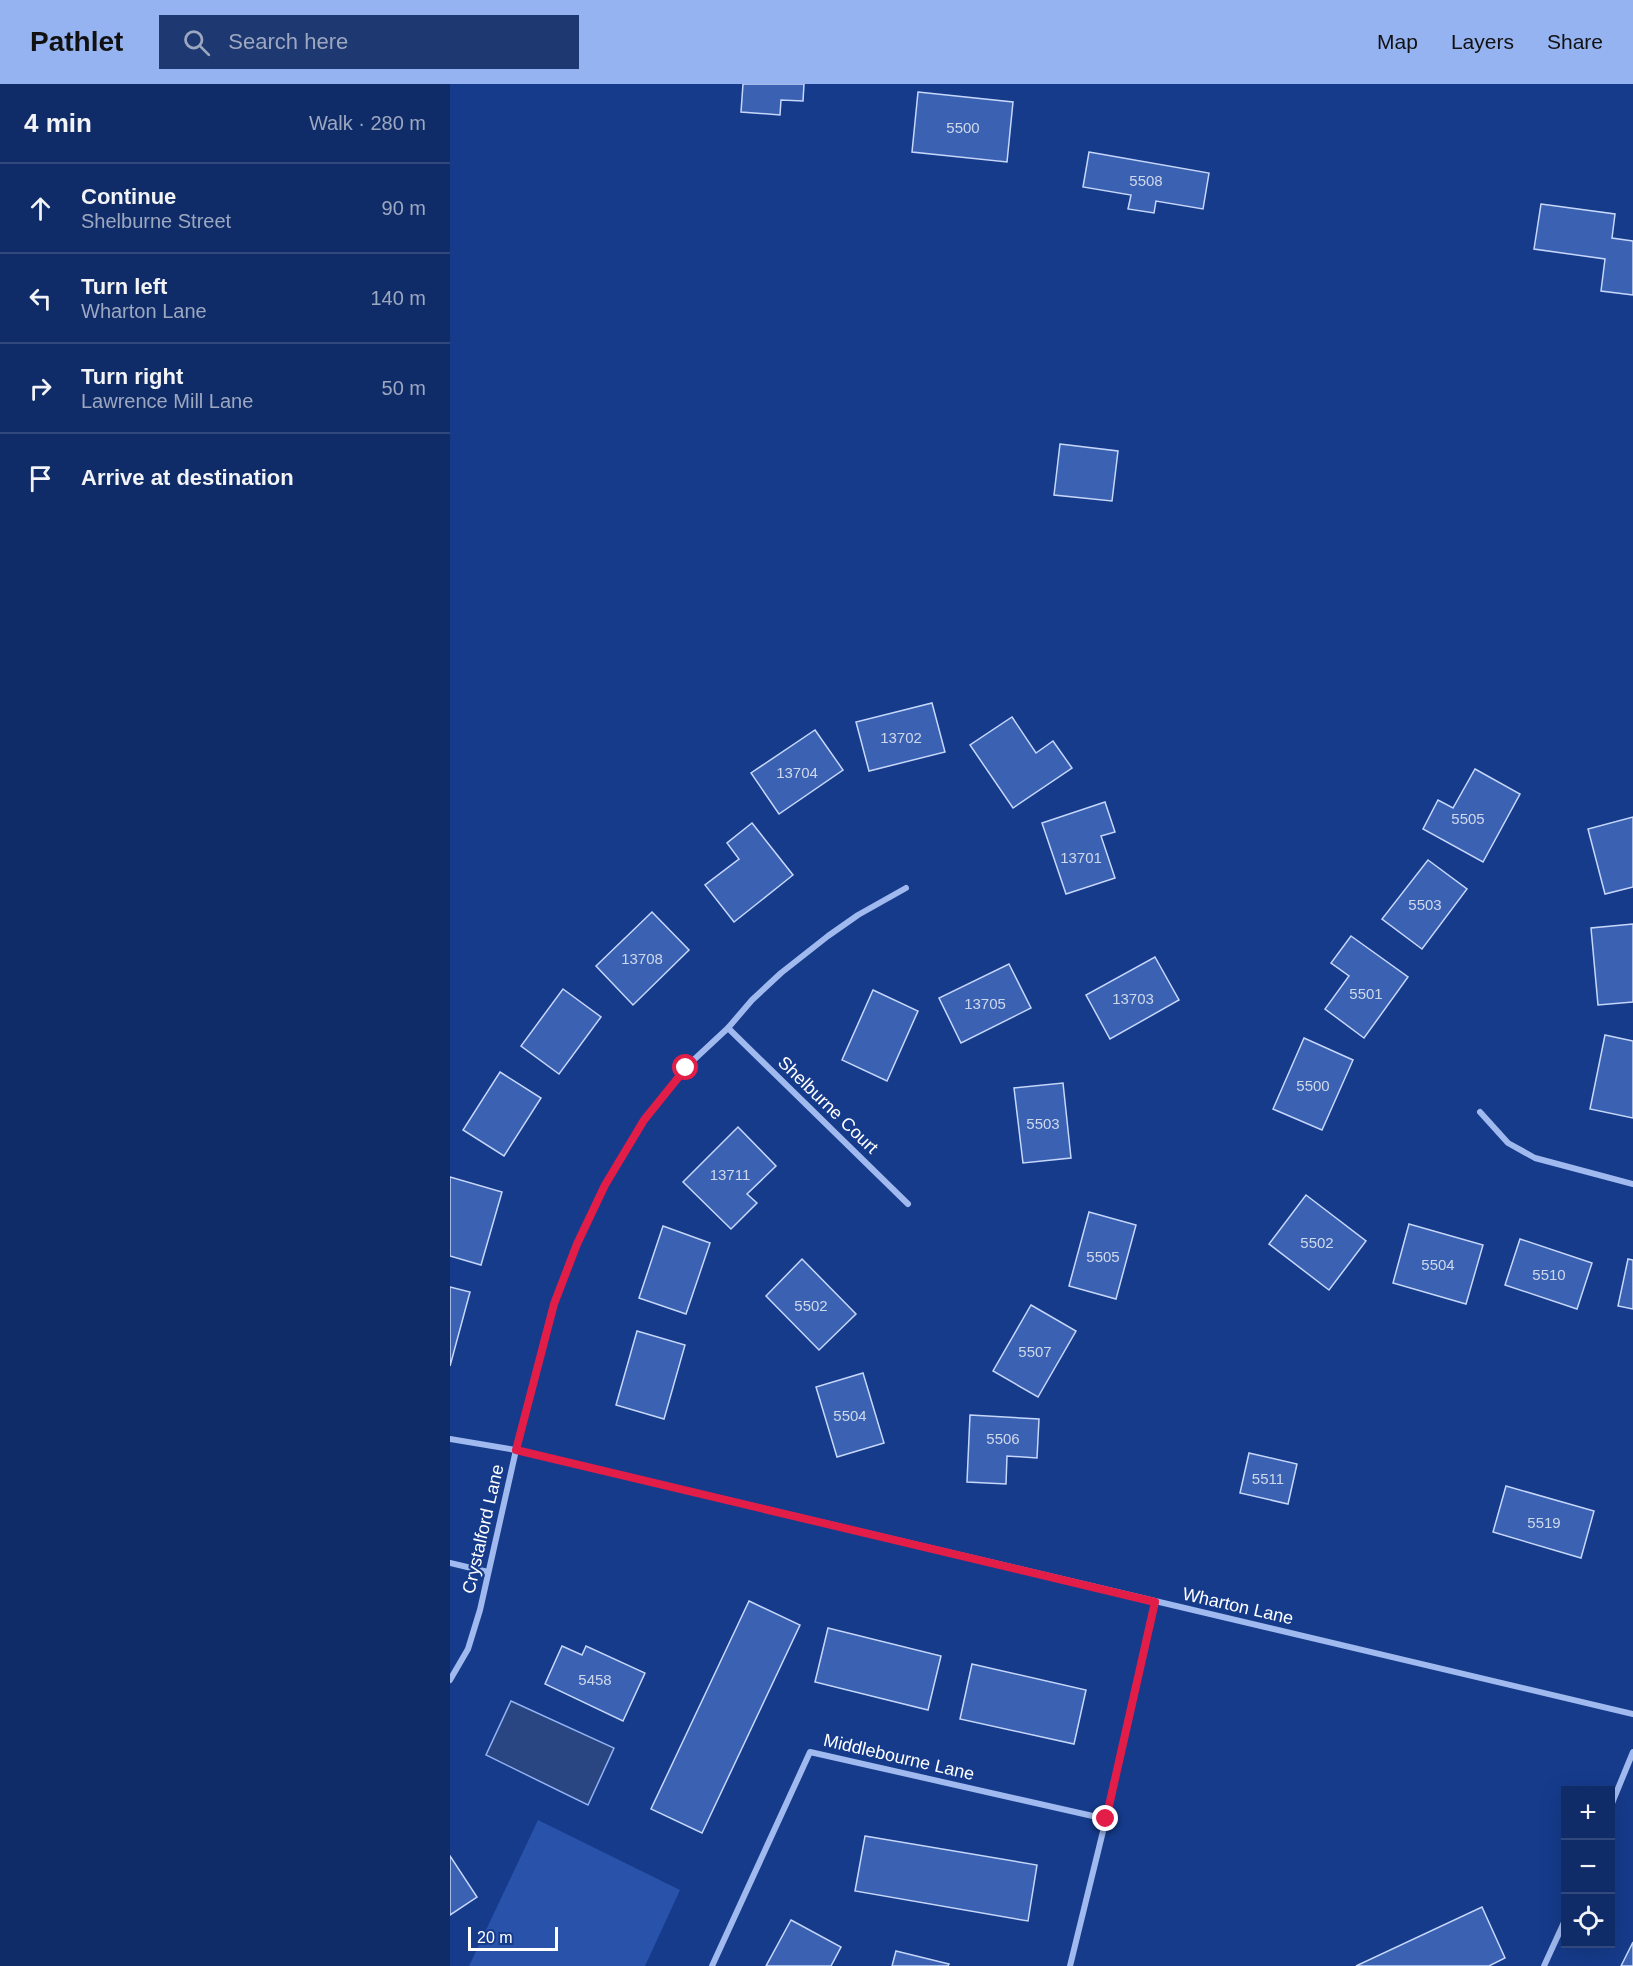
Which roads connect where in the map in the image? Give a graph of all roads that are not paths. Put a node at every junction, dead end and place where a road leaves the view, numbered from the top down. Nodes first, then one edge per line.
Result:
1 (906, 888) dead end
2 (728, 1028) junction
3 (1480, 1112) dead end
4 (1633, 1185) edge
5 (908, 1204) dead end
6 (450, 1440) edge
7 (516, 1450) junction
8 (450, 1563) edge
9 (488, 1572) junction
10 (1155, 1602) junction
11 (450, 1680) edge
12 (1633, 1714) edge
13 (1633, 1752) edge
14 (1615, 1798) edge
15 (1106, 1819) junction
16 (1561, 1929) edge
17 (712, 1966) edge
18 (1070, 1966) edge
19 (1544, 1966) edge

1 - 2 street, Crystalford Lane
2 - 5 street, Shelburne Court
2 - 7 street, Crystalford Lane
3 - 4 street
6 - 7 street, Wharton Lane
7 - 9 street, Crystalford Lane
7 - 10 street, Wharton Lane
8 - 9 street
9 - 11 street, Crystalford Lane
10 - 12 street, Wharton Lane
10 - 15 street
13 - 14 street
15 - 17 street, Middlebourne Lane
15 - 18 street
16 - 19 street

